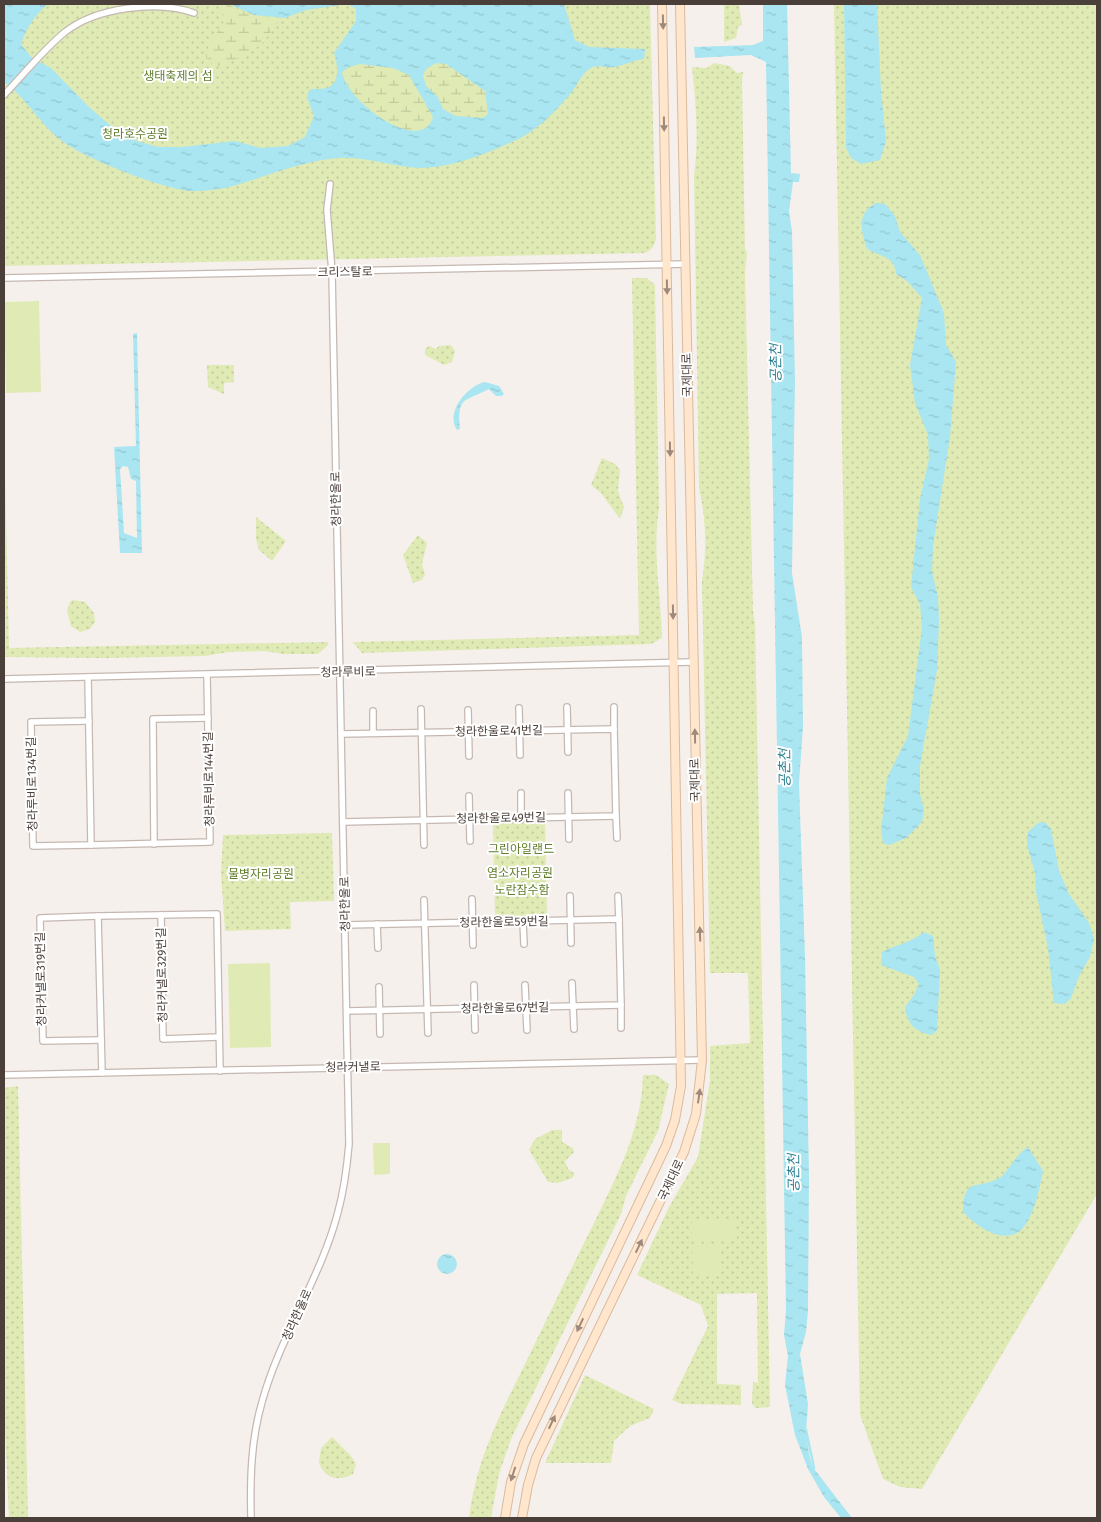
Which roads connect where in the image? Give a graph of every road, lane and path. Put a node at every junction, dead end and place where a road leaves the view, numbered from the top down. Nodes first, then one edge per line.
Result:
1 (662, 4) edge
2 (680, 4) edge
3 (194, 13) dead end
4 (4, 95) edge
5 (330, 184) dead end
6 (666, 264) junction
7 (686, 264) junction
8 (332, 272) junction
9 (4, 278) edge
10 (692, 662) junction
11 (674, 663) junction
12 (340, 672) junction
13 (207, 675) junction
14 (88, 677) junction
15 (4, 679) edge
16 (567, 707) dead end
17 (614, 707) dead end
18 (519, 708) dead end
19 (421, 709) dead end
20 (468, 710) dead end
21 (373, 711) dead end
22 (208, 718) junction
23 (89, 720) junction
24 (614, 729) junction
25 (520, 730) junction
26 (567, 730) junction
27 (422, 732) junction
28 (468, 732) junction
29 (373, 733) junction
30 (341, 734) junction
31 (568, 752) dead end
32 (520, 755) dead end
33 (469, 756) dead end
34 (521, 793) dead end
35 (568, 793) dead end
36 (469, 796) dead end
37 (616, 816) junction
38 (568, 817) junction
39 (521, 818) junction
40 (470, 819) junction
41 (423, 820) junction
42 (343, 822) junction
43 (617, 838) dead end
44 (568, 839) dead end
45 (470, 841) dead end
46 (123, 844) joint
47 (154, 844) junction
48 (91, 845) junction
49 (424, 845) dead end
50 (570, 896) dead end
51 (618, 896) dead end
52 (472, 899) dead end
53 (424, 900) dead end
54 (160, 915) junction
55 (98, 916) junction
56 (129, 916) joint
57 (619, 919) junction
58 (570, 920) junction
59 (523, 921) junction
60 (472, 922) junction
61 (425, 923) junction
62 (377, 924) junction
63 (345, 925) junction
64 (571, 943) dead end
65 (473, 944) dead end
66 (524, 944) dead end
67 (378, 948) dead end
68 (572, 983) dead end
69 (474, 985) dead end
70 (525, 985) dead end
71 (379, 988) dead end
72 (621, 1005) junction
73 (573, 1006) junction
74 (526, 1007) junction
75 (475, 1008) junction
76 (427, 1010) junction
77 (347, 1011) junction
78 (379, 1011) junction
79 (622, 1028) dead end
80 (574, 1029) dead end
81 (475, 1030) dead end
82 (526, 1030) dead end
83 (428, 1033) dead end
84 (380, 1034) dead end
85 (219, 1037) junction
86 (101, 1040) junction
87 (702, 1060) junction
88 (682, 1061) junction
89 (348, 1067) junction
90 (220, 1071) junction
91 (102, 1073) junction
92 (4, 1075) edge
93 (251, 1518) edge
94 (505, 1518) edge
95 (522, 1518) edge

1 -> 6 main road, 국제대로
2 - 7 main road, 국제대로
3 - 4 street
5 - 8 street, 청라한울로
6 - 7 street, 크리스탈로
6 - 8 street, 크리스탈로
6 -> 11 main road, 국제대로
7 - 10 main road, 국제대로
8 - 9 street, 크리스탈로
8 - 12 street, 청라한울로
10 - 11 street, 청라루비로
87 -> 10 main road, 국제대로
11 - 12 street, 청라루비로
11 - 88 main road, 국제대로
12 - 13 street, 청라루비로
12 - 30 street, 청라한울로
13 - 14 street, 청라루비로
13 - 22 street, 청라루비로144번길
14 - 15 street, 청라루비로
14 - 23 street
16 - 26 street
17 - 24 street
18 - 25 street
19 - 27 street
20 - 28 street
21 - 29 street
22 - 47 street, 청라루비로144번길
22 - 47 street, 청라루비로144번길
23 - 48 street
23 - 48 street, 청라루비로134번길
24 - 26 street, 청라한울로41번길
24 - 37 street
25 - 26 street, 청라한울로41번길
25 - 28 street, 청라한울로41번길
25 - 32 street
26 - 31 street
27 - 28 street, 청라한울로41번길
27 - 29 street, 청라한울로41번길
27 - 41 street
28 - 33 street
29 - 30 street, 청라한울로41번길
30 - 42 street, 청라한울로
34 - 39 street
35 - 38 street
36 - 40 street
37 - 38 street, 청라한울로49번길
37 - 43 street
38 - 39 street, 청라한울로49번길
38 - 44 street
39 - 40 street, 청라한울로49번길
40 - 41 street, 청라한울로49번길
40 - 45 street
41 - 42 street, 청라한울로49번길
41 - 49 street
42 - 63 street, 청라한울로
46 - 47 street, 청라루비로144번길
46 - 48 street, 청라루비로134번길
50 - 58 street
51 - 57 street
52 - 60 street
53 - 61 street
54 - 56 street, 청라커낼로329번길
54 - 85 street, 청라커낼로329번길
54 - 85 street, 청라커낼로329번길
55 - 56 street, 청라커낼로319번길
55 - 86 street
55 - 86 street, 청라커낼로319번길
57 - 58 street, 청라한울로59번길
57 - 72 street
58 - 59 street, 청라한울로59번길
58 - 64 street
59 - 60 street, 청라한울로59번길
59 - 66 street
60 - 61 street, 청라한울로59번길
60 - 65 street
61 - 62 street, 청라한울로59번길
61 - 76 street
62 - 63 street, 청라한울로59번길
62 - 67 street
63 - 77 street, 청라한울로
68 - 73 street
69 - 75 street
70 - 74 street
71 - 78 street
72 - 73 street, 청라한울로67번길
72 - 79 street
73 - 74 street, 청라한울로67번길
73 - 80 street
74 - 75 street, 청라한울로67번길
74 - 82 street
75 - 76 street, 청라한울로67번길
75 - 81 street
76 - 78 street, 청라한울로67번길
76 - 83 street
77 - 78 street, 청라한울로67번길
77 - 89 street, 청라한울로
78 - 84 street
85 - 90 street, 청라커낼로329번길
86 - 91 street
87 - 88 street, 청라커낼로
95 -> 87 main road, 국제대로
88 - 89 street, 청라커낼로
88 -> 94 main road, 국제대로
89 - 90 street, 청라커낼로
89 - 93 street, 청라한울로
90 - 91 street, 청라커낼로
91 - 92 street, 청라커낼로

